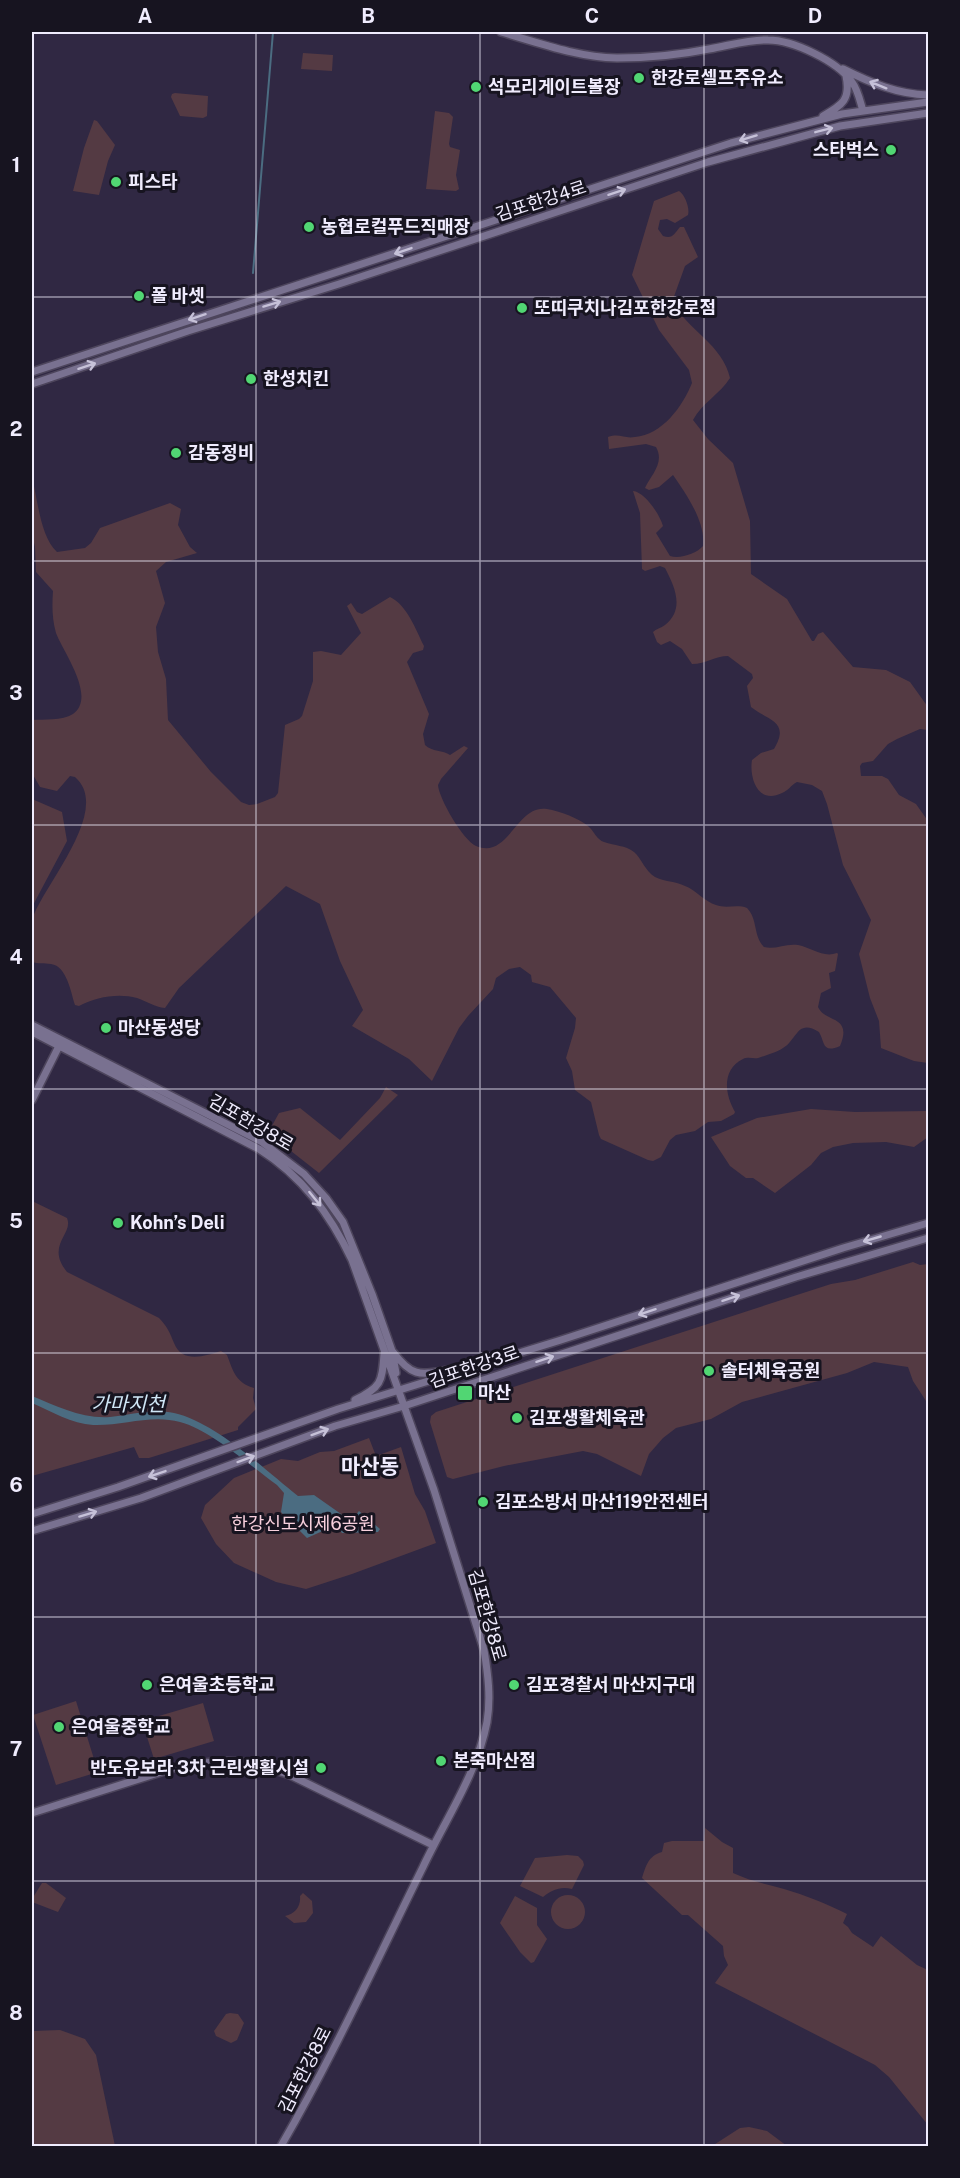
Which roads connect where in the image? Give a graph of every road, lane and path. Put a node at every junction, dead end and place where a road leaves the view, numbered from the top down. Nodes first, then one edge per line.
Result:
1 (501, 32) edge
2 (831, 63) junction
3 (846, 74) junction
4 (928, 95) edge
5 (928, 102) edge
6 (863, 111) junction
7 (928, 113) edge
8 (816, 120) junction
9 (32, 372) edge
10 (32, 384) edge
11 (32, 1025) edge
12 (32, 1032) edge
13 (60, 1043) junction
14 (32, 1100) edge
15 (928, 1223) edge
16 (928, 1238) edge
17 (388, 1351) junction
18 (474, 1367) junction
19 (399, 1390) junction
20 (404, 1406) junction
21 (338, 1409) junction
22 (32, 1514) edge
23 (32, 1531) edge
24 (32, 1813) edge
25 (434, 1845) junction
26 (281, 2146) edge

1 - 2 street
2 - 3 street
4 -> 2 street
3 - 6 street
3 - 8 street
5 - 6 street, 김포한강4로
6 - 8 street, 김포한강4로
10 -> 7 street, 김포한강4로
8 -> 9 street, 김포한강4로
11 - 13 street, 김포한강8로
12 - 13 street, 김포한강8로
13 - 14 street
13 - 17 street, 김포한강8로
15 -> 18 street, 김포한강3로
20 -> 16 street, 김포한강3로
17 - 18 street
17 - 19 street, 김포한강8로
17 - 21 street
18 - 19 street, 김포한강3로
19 - 20 street, 김포한강8로
19 - 21 street, 김포한강3로
23 -> 20 street, 김포한강3로
20 - 25 street, 김포한강8로
21 -> 22 street, 김포한강3로
24 - 25 street
25 - 26 street, 김포한강8로

